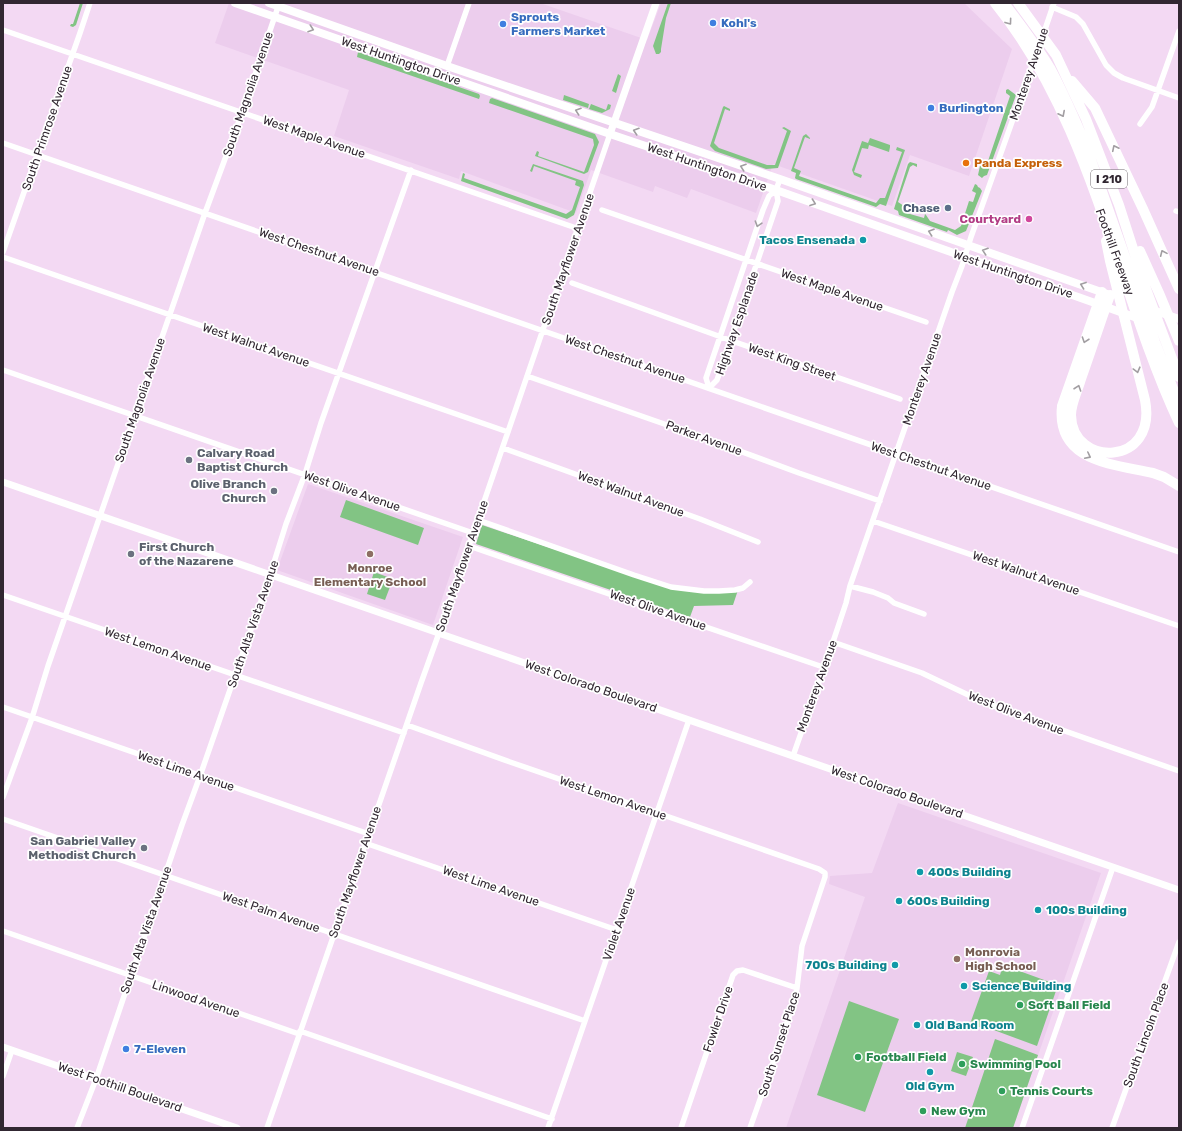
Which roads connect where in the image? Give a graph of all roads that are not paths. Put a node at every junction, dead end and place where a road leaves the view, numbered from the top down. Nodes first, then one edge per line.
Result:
1 (90, 3) edge
2 (235, 3) edge
3 (269, 3) edge
4 (469, 3) edge
5 (656, 3) edge
6 (995, 3) edge
7 (1004, 3) edge
8 (1010, 3) edge
9 (1018, 3) edge
10 (278, 5) edge
11 (1053, 5) edge
12 (274, 16) junction
13 (1028, 24) junction
14 (3, 30) edge
15 (1179, 31) edge
16 (73, 54) junction
17 (1053, 62) junction
18 (408, 63) junction
19 (447, 66) junction
20 (1065, 71) junction
21 (470, 85) junction
22 (510, 88) junction
23 (1158, 90) junction
24 (1179, 98) edge
25 (242, 113) junction
26 (614, 124) junction
27 (1140, 124) dead end
28 (610, 134) junction
29 (3, 143) edge
30 (38, 155) junction
31 (411, 170) junction
32 (780, 179) junction
33 (776, 190) junction
34 (1118, 206) junction
35 (602, 210) dead end
36 (205, 213) junction
37 (1101, 214) junction
38 (579, 229) junction
39 (968, 245) junction
40 (3, 252) edge
41 (3, 257) edge
42 (966, 257) junction
43 (746, 261) junction
44 (758, 264) junction
45 (375, 272) junction
46 (572, 283) dead end
47 (1137, 285) junction
48 (1179, 289) edge
49 (1106, 294) junction
50 (1102, 305) junction
51 (170, 315) junction
52 (1179, 319) edge
53 (926, 322) dead end
54 (544, 330) junction
55 (1179, 333) edge
56 (720, 336) junction
57 (731, 340) junction
58 (1179, 341) edge
59 (1158, 343) junction
60 (3, 370) edge
61 (339, 374) junction
62 (527, 376) junction
63 (1179, 377) edge
64 (709, 388) junction
65 (1179, 391) edge
66 (900, 398) dead end
67 (1179, 404) edge
68 (135, 415) junction
69 (1179, 423) edge
70 (508, 432) junction
71 (503, 448) junction
72 (897, 454) junction
73 (305, 474) junction
74 (3, 482) edge
75 (1179, 486) edge
76 (880, 501) junction
77 (100, 516) junction
78 (478, 520) junction
79 (873, 521) junction
80 (473, 533) junction
81 (758, 542) dead end
82 (469, 546) junction
83 (1179, 552) edge
84 (270, 575) junction
85 (750, 582) dead end
86 (850, 586) junction
87 (3, 595) edge
88 (924, 614) dead end
89 (65, 617) junction
90 (1179, 626) edge
91 (439, 634) junction
92 (833, 642) junction
93 (823, 667) junction
94 (235, 676) junction
95 (3, 707) edge
96 (32, 718) junction
97 (689, 720) junction
98 (407, 725) junction
99 (404, 733) junction
100 (793, 756) junction
101 (1179, 771) edge
102 (200, 776) junction
103 (3, 796) edge
104 (657, 813) junction
105 (3, 819) edge
106 (369, 834) junction
107 (365, 843) junction
108 (1113, 867) junction
109 (819, 869) joint
110 (166, 875) junction
111 (1179, 890) edge
112 (616, 930) junction
113 (3, 931) edge
114 (334, 933) junction
115 (1179, 942) edge
116 (131, 976) junction
117 (797, 988) junction
118 (585, 1020) junction
119 (300, 1033) junction
120 (3, 1047) edge
121 (12, 1050) junction
122 (3, 1076) edge
123 (96, 1079) junction
124 (552, 1119) junction
125 (77, 1128) edge
126 (237, 1128) edge
127 (267, 1128) edge
128 (548, 1128) edge
129 (680, 1128) edge
130 (750, 1128) edge
131 (1022, 1128) edge
132 (1112, 1128) edge

1 - 16 street, South Primrose Avenue
2 - 12 main road, West Huntington Drive
3 - 10 main road, West Huntington Drive
4 - 19 street
5 - 26 street, South Mayflower Avenue
6 -> 37 highway, Foothill Freeway / I 210
7 - 13 highway
8 - 13 highway
9 - 13 highway, Foothill Freeway / I 210
10 - 12 street, South Magnolia Avenue
10 - 19 main road, West Huntington Drive
11 - 23 street
11 - 39 street, Monterey Avenue
12 -> 18 main road, West Huntington Drive
12 - 25 street, South Magnolia Avenue
13 - 17 highway, Foothill Freeway / I 210
13 - 17 highway
14 - 16 street, West Maple Avenue
15 - 23 street
16 - 25 street, West Maple Avenue
16 - 30 street, South Primrose Avenue
17 - 20 highway, Foothill Freeway / I 210
17 - 47 highway
18 - 19 main road
18 - 21 main road, West Huntington Drive
19 - 22 main road, West Huntington Drive
20 - 34 highway, Foothill Freeway / I 210
48 -> 20 highway
21 - 22 main road
21 - 28 main road, West Huntington Drive
26 -> 22 main road, West Huntington Drive
23 - 24 street
23 - 27 street
25 - 31 street, West Maple Avenue
25 - 36 street, South Magnolia Avenue
26 - 28 street, South Mayflower Avenue
32 -> 26 main road, West Huntington Drive
28 - 33 main road, West Huntington Drive
28 - 38 street, South Mayflower Avenue
29 - 30 street, West Chestnut Avenue
30 - 36 street, West Chestnut Avenue
30 - 40 street, South Primrose Avenue
31 - 38 street, West Maple Avenue
31 - 45 street, South Alta Vista Avenue
32 - 33 street, Highway Esplanade
39 -> 32 main road, West Huntington Drive
33 -> 42 main road, West Huntington Drive
33 -> 43 street, Highway Esplanade
33 - 44 street, Highway Esplanade
34 - 47 highway, Foothill Freeway / I 210
34 - 58 highway
35 - 43 street, West Maple Avenue
36 - 45 street, West Chestnut Avenue
36 - 51 street, South Magnolia Avenue
37 - 47 highway, Foothill Freeway / I 210
37 -> 50 highway
38 - 54 street, South Mayflower Avenue
39 - 42 street, Monterey Avenue
49 -> 39 main road, West Huntington Drive
41 - 51 street, West Walnut Avenue
42 - 50 main road, West Huntington Drive
42 - 72 street, Monterey Avenue
43 - 44 street, West Maple Avenue
43 - 56 street, Highway Esplanade
44 - 53 street, West Maple Avenue
44 - 57 street, Highway Esplanade
45 - 54 street, West Chestnut Avenue
45 - 61 street, South Alta Vista Avenue
46 - 56 street, West King Street
47 - 59 highway, Foothill Freeway / I 210
47 - 59 highway, Foothill Freeway / I 210
49 - 50 highway
49 - 52 main road, West Huntington Drive
50 - 55 main road, West Huntington Drive
50 -> 75 highway
51 - 61 street, West Walnut Avenue
51 - 68 street, South Magnolia Avenue
54 - 62 street, South Mayflower Avenue
54 - 64 street, West Chestnut Avenue
56 - 57 street, West King Street
56 - 64 street, Highway Esplanade
57 - 64 street, Highway Esplanade
57 - 66 street, West King Street
59 - 63 highway, Foothill Freeway / I 210
59 - 65 highway
59 - 67 highway
59 - 69 highway, Foothill Freeway / I 210
60 - 68 street, West Olive Avenue
61 - 70 street, West Walnut Avenue
61 - 73 street, South Alta Vista Avenue
62 - 70 street, South Mayflower Avenue
62 - 76 street, Parker Avenue
64 - 72 street, West Chestnut Avenue
68 - 73 street, West Olive Avenue
68 - 77 street, South Magnolia Avenue
70 - 71 street, South Mayflower Avenue
71 - 78 street, South Mayflower Avenue
71 - 81 street, West Walnut Avenue
72 - 76 street, Monterey Avenue
72 - 83 street, West Chestnut Avenue
73 - 80 street, West Olive Avenue
73 - 84 street, South Alta Vista Avenue
74 - 77 street, West Colorado Boulevard
76 - 79 street, Monterey Avenue
77 - 84 street, West Colorado Boulevard
77 - 89 street, South Magnolia Avenue
78 - 80 street, South Mayflower Avenue
78 - 85 street, West Olive Avenue
79 - 86 street, Monterey Avenue
79 - 90 street, West Walnut Avenue
80 - 82 street, South Mayflower Avenue
82 - 91 street, South Mayflower Avenue
82 - 93 street, West Olive Avenue
84 - 91 street, West Colorado Boulevard
84 - 94 street, South Alta Vista Avenue
86 - 88 street
86 - 92 street, Monterey Avenue
87 - 89 street, West Lemon Avenue
89 - 94 street, West Lemon Avenue
89 - 96 street, South Magnolia Avenue
91 - 97 street, West Colorado Boulevard
91 - 98 street, South Mayflower Avenue
92 - 93 street, Monterey Avenue
92 - 101 street, West Olive Avenue
93 - 100 street, Monterey Avenue
94 - 99 street, West Lemon Avenue
94 - 102 street, South Alta Vista Avenue
95 - 96 street, West Lime Avenue
96 - 102 street, West Lime Avenue
96 - 103 street, South Magnolia Avenue
97 - 100 street, West Colorado Boulevard
97 - 104 street, Violet Avenue
98 - 99 street, South Mayflower Avenue
98 - 104 street, West Lemon Avenue
99 - 106 street, South Mayflower Avenue
100 - 108 street, West Colorado Boulevard
102 - 106 street, West Lime Avenue
102 - 110 street, South Alta Vista Avenue
104 - 109 street, West Lemon Avenue
104 - 112 street, Violet Avenue
105 - 110 street, West Palm Avenue
106 - 107 street, South Mayflower Avenue
107 - 112 street, West Lime Avenue
107 - 114 street, South Mayflower Avenue
108 - 111 street, West Colorado Boulevard
108 - 131 street
109 - 117 street, South Sunset Place
110 - 114 street, West Palm Avenue
110 - 116 street, South Alta Vista Avenue
112 - 118 street, Violet Avenue
113 - 116 street, Linwood Avenue
114 - 118 street, West Palm Avenue
114 - 119 street, South Mayflower Avenue
115 - 132 street, South Lincoln Place
116 - 119 street, Linwood Avenue
116 - 123 street, South Alta Vista Avenue
117 - 129 street, Fowler Drive
117 - 130 street, South Sunset Place
118 - 124 street, Violet Avenue
119 - 124 street, Linwood Avenue
119 - 127 street, South Mayflower Avenue
120 - 121 street, West Foothill Boulevard
121 - 122 street
121 - 123 street, West Foothill Boulevard
123 - 125 street, South Alta Vista Avenue
123 - 126 street, West Foothill Boulevard
124 - 128 street, Violet Avenue

